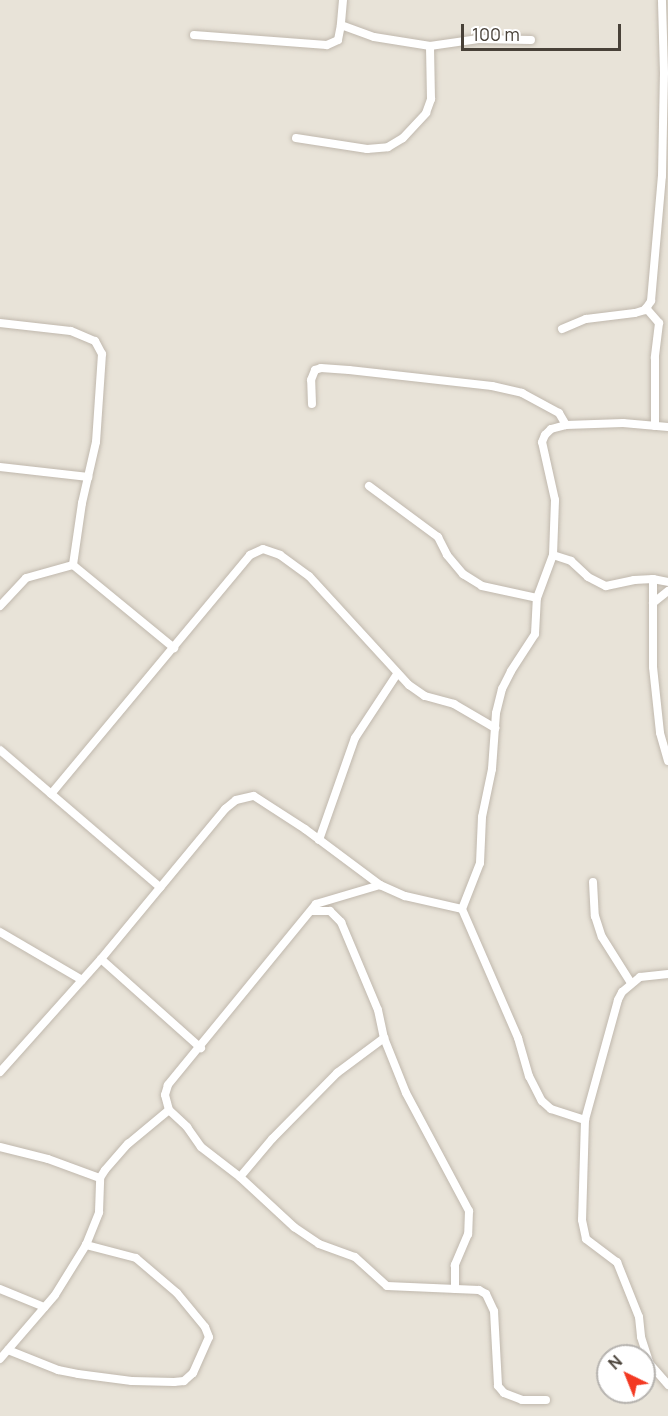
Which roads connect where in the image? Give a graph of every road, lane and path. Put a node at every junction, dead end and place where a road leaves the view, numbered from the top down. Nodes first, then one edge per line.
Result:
1 (343, 0) edge
2 (662, 0) edge
3 (342, 25) junction
4 (194, 35) dead end
5 (531, 40) dead end
6 (430, 46) junction
7 (666, 73) edge
8 (296, 138) dead end
9 (646, 308) junction
10 (0, 323) edge
11 (562, 328) dead end
12 (312, 404) dead end
13 (566, 425) junction
14 (655, 426) junction
15 (668, 427) edge
16 (0, 467) edge
17 (88, 477) junction
18 (369, 486) dead end
19 (553, 555) junction
20 (73, 565) junction
21 (653, 579) junction
22 (668, 582) edge
23 (668, 591) edge
24 (537, 598) junction
25 (653, 603) junction
26 (0, 606) edge
27 (174, 648) junction
28 (397, 674) junction
29 (495, 728) junction
30 (0, 750) edge
31 (668, 761) edge
32 (51, 794) junction
33 (319, 840) junction
34 (593, 882) dead end
35 (380, 885) junction
36 (160, 887) junction
37 (462, 909) junction
38 (312, 911) junction
39 (0, 932) edge
40 (101, 959) junction
41 (668, 974) edge
42 (82, 980) junction
43 (631, 983) junction
44 (384, 1038) junction
45 (201, 1048) junction
46 (0, 1072) edge
47 (169, 1110) junction
48 (585, 1120) junction
49 (0, 1147) edge
50 (240, 1177) junction
51 (100, 1178) junction
52 (86, 1245) junction
53 (0, 1288) edge
54 (455, 1289) junction
55 (44, 1307) junction
56 (8, 1350) junction
57 (0, 1359) edge
58 (668, 1385) edge
59 (546, 1400) dead end

1 - 3 street
2 - 7 street
3 - 4 street
3 - 6 street
5 - 6 street
6 - 8 street
7 - 9 street
9 - 11 street
9 - 14 street
10 - 17 street
12 - 13 street
13 - 14 street
13 - 19 street
14 - 15 street
16 - 17 street
17 - 20 street
18 - 24 street
19 - 21 street
19 - 24 street
20 - 26 street
20 - 27 street
21 - 22 street
21 - 25 street
23 - 25 street
24 - 29 street
25 - 31 street
27 - 28 street
27 - 32 street
28 - 29 street
28 - 33 street
29 - 37 street
30 - 32 street
32 - 36 street
33 - 35 street
33 - 36 street
34 - 43 street
35 - 37 street
35 - 38 street
36 - 40 street
37 - 48 street
38 - 44 street
38 - 45 street
39 - 42 street
40 - 42 street
40 - 45 street
41 - 43 street
42 - 46 street
43 - 48 street
44 - 50 street
44 - 54 street
45 - 47 street
47 - 50 street
47 - 51 street
48 - 58 street
49 - 51 street
50 - 54 street
51 - 52 street
52 - 55 street
52 - 56 street
53 - 55 street
54 - 59 street
55 - 56 street
56 - 57 street

